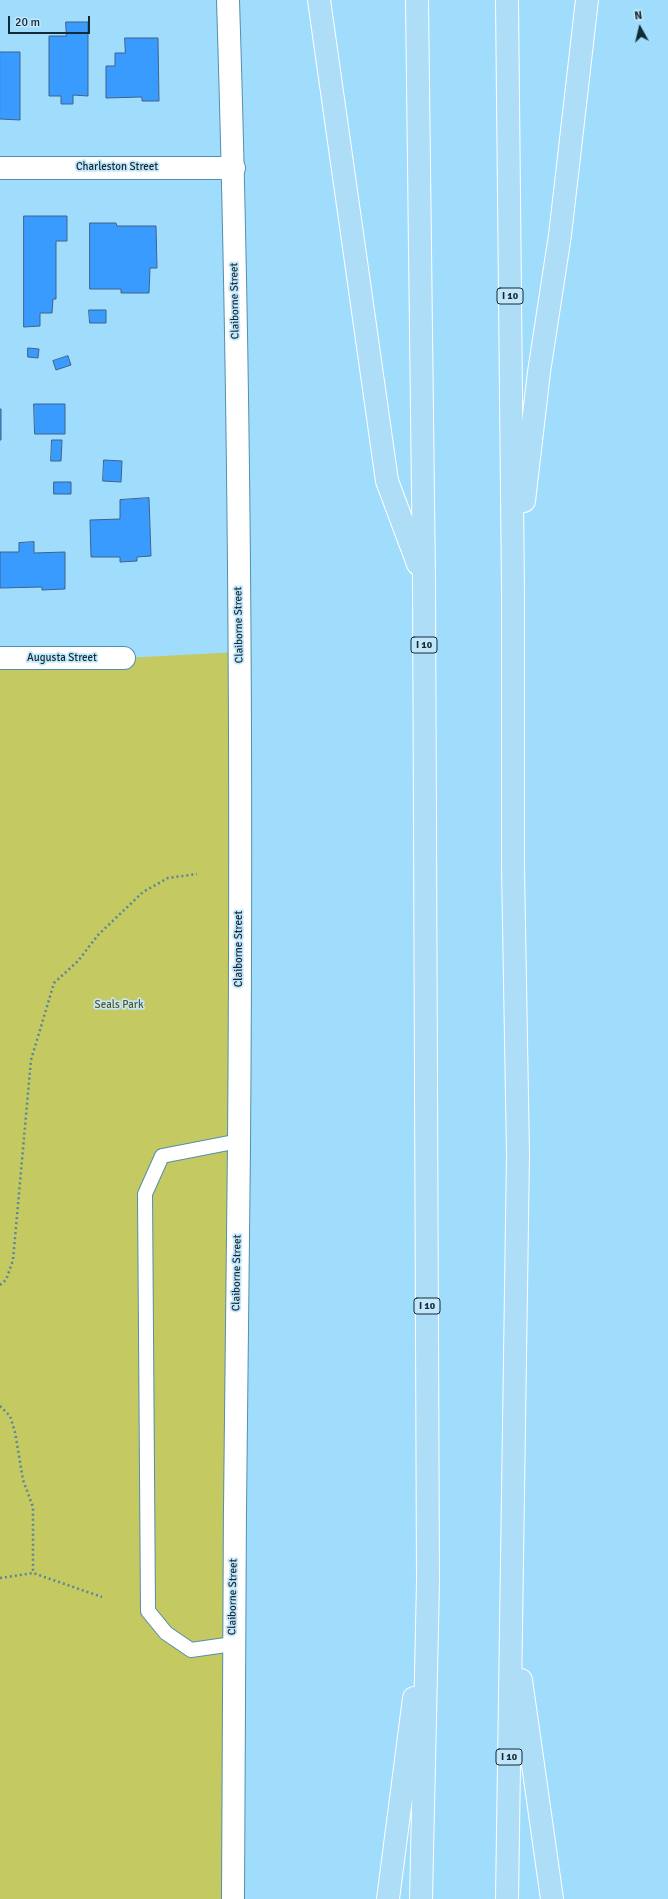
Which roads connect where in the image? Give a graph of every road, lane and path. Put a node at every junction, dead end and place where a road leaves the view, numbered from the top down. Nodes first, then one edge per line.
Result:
1 (228, 0) edge
2 (319, 0) edge
3 (417, 0) edge
4 (507, 0) edge
5 (587, 0) edge
6 (0, 168) edge
7 (234, 168) junction
8 (424, 578) junction
9 (513, 591) junction
10 (0, 658) edge
11 (124, 658) dead end
12 (197, 874) dead end
13 (239, 1141) junction
14 (0, 1285) edge
15 (0, 1406) edge
16 (33, 1573) junction
17 (0, 1578) edge
18 (428, 1582) junction
19 (102, 1597) dead end
20 (512, 1614) junction
21 (233, 1644) junction
22 (233, 1899) edge
23 (388, 1899) edge
24 (421, 1899) edge
25 (507, 1899) edge
26 (552, 1899) edge

1 - 7 street, Claiborne Street
2 - 8 highway
3 - 8 highway, I 10
4 - 9 highway, I 10
5 - 9 highway
6 - 7 street, Charleston Street
7 - 13 street, Claiborne Street
8 - 18 highway, I 10
9 - 20 highway, I 10
10 - 11 street, Augusta Street
12 - 14 path
13 - 21 street, Claiborne Street
13 - 21 lane
15 - 16 path
16 - 17 path
16 - 19 path
18 - 23 highway
18 - 24 highway, I 10
20 - 25 highway, I 10
20 - 26 highway
21 - 22 street, Claiborne Street

